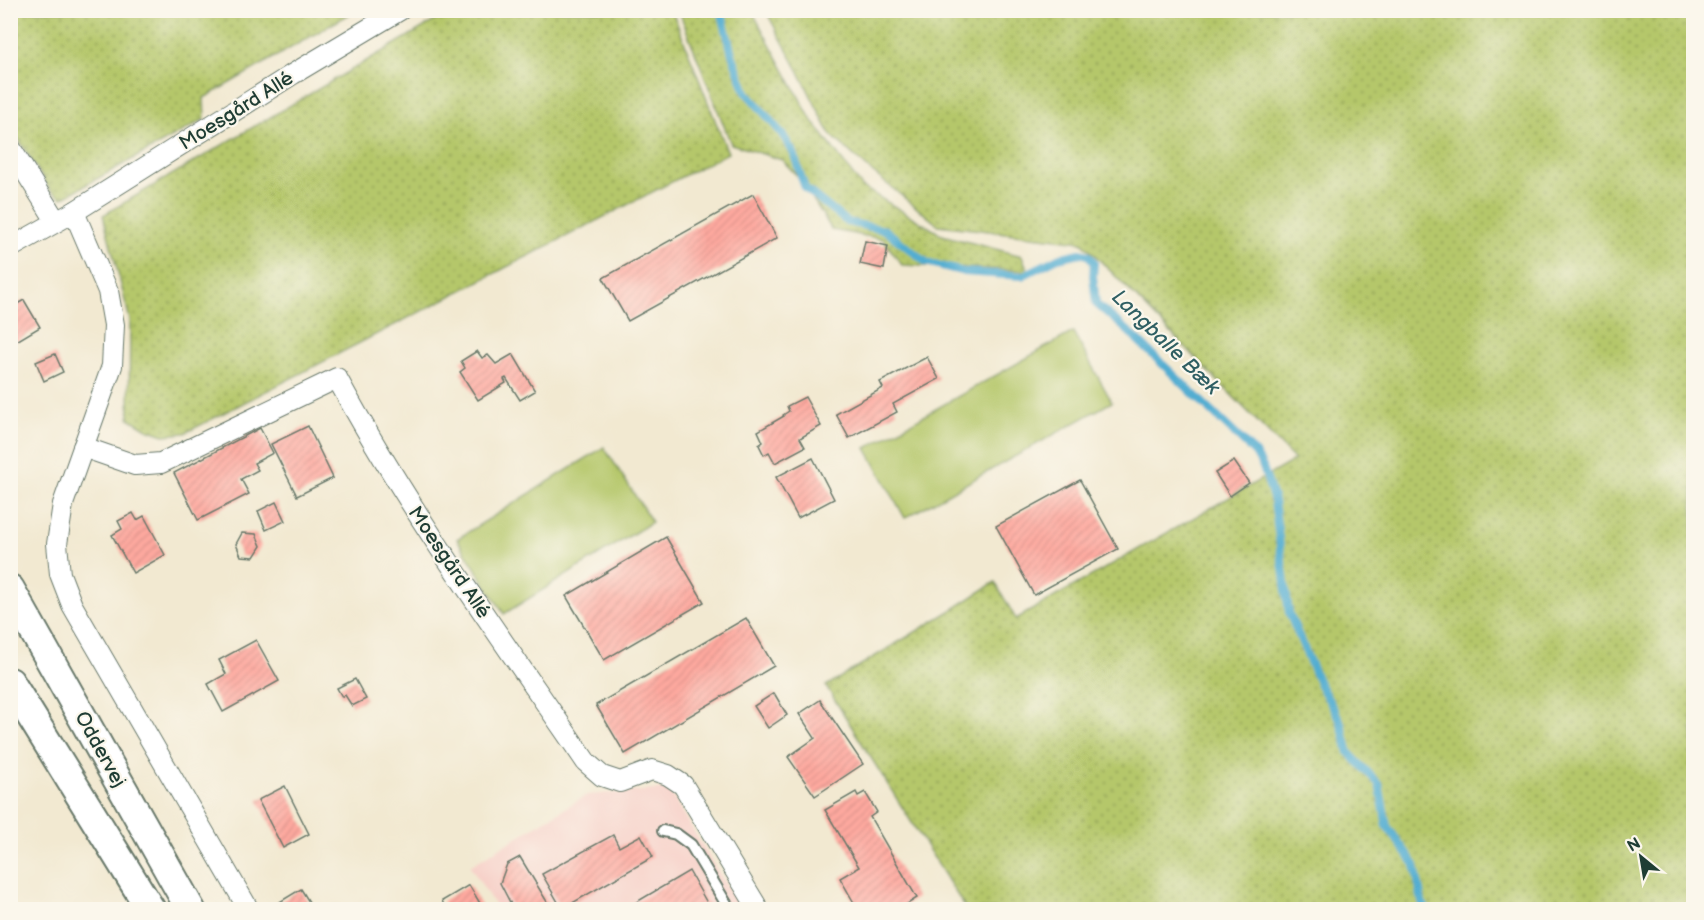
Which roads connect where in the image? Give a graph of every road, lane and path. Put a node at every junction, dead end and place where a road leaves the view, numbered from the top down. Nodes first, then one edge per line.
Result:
1 (400, 10) edge
2 (10, 147) edge
3 (65, 217) junction
4 (10, 248) edge
5 (83, 447) junction
6 (10, 589) edge
7 (10, 682) edge
8 (663, 831) dead end
9 (756, 905) dead end
10 (151, 909) edge
11 (191, 909) edge
12 (249, 909) edge
13 (730, 909) edge

1 - 3 street, Moesgård Allé
2 - 3 street
3 - 4 street, Moesgård Allé
3 - 5 street
5 - 9 street, Moesgård Allé
5 - 12 street
6 - 11 main road, Oddervej
7 - 10 main road, Oddervej
8 - 13 lane

